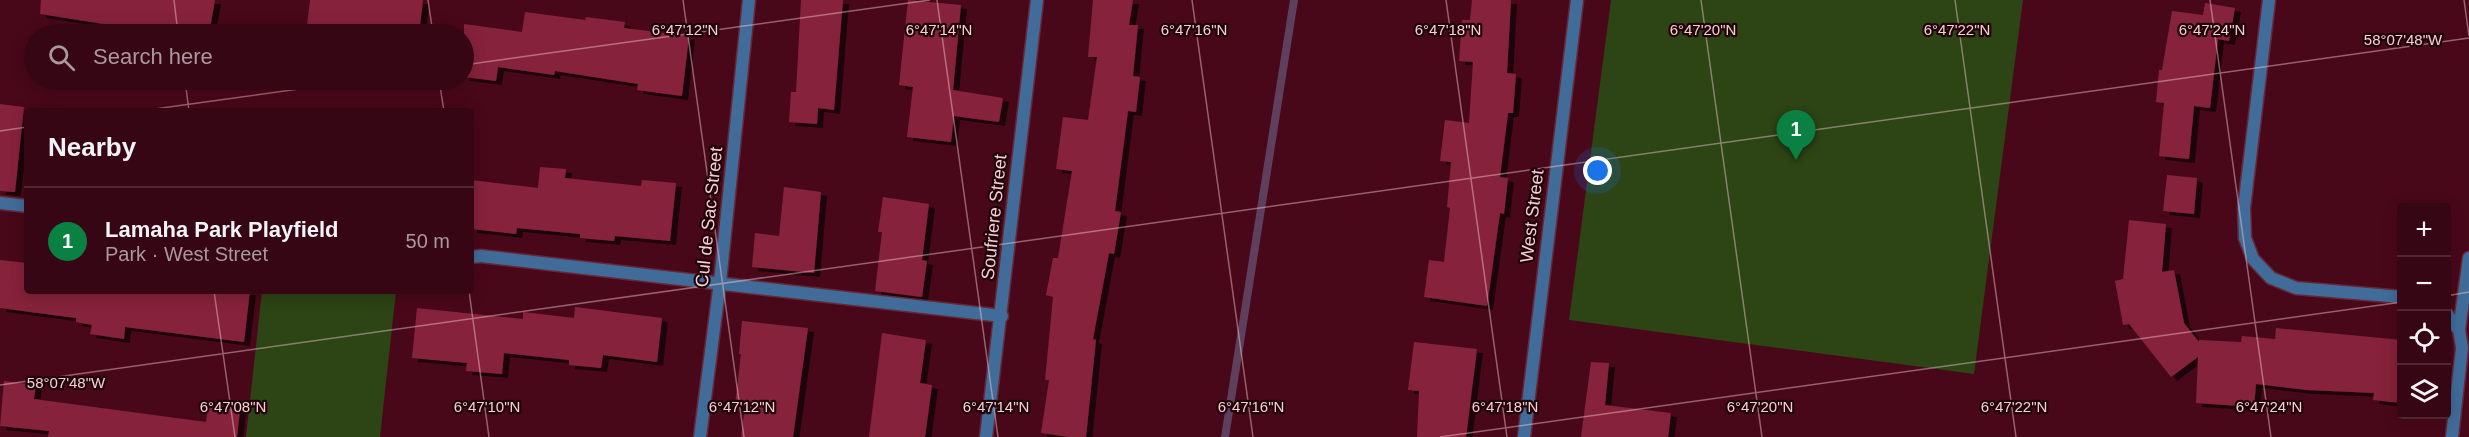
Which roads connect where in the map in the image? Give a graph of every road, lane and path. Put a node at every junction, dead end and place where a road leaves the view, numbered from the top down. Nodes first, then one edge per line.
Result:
1 (749, 0) edge
2 (1037, 0) edge
3 (1577, 0) edge
4 (2268, 0) edge
5 (0, 203) edge
6 (24, 206) edge
7 (474, 257) edge
8 (2469, 258) edge
9 (720, 282) junction
10 (2397, 297) edge
11 (1002, 316) junction
12 (2451, 320) edge
13 (2459, 330) junction
14 (699, 437) edge
15 (986, 437) edge
16 (1524, 437) edge
17 (2452, 437) edge

1 - 9 street, Cul de Sac Street
2 - 11 street, Soufriere Street
3 - 16 street, West Street
4 - 10 street
5 - 6 street
7 - 9 street
8 - 13 street
9 - 11 street
9 - 14 street, Cul de Sac Street
11 - 15 street, Soufriere Street
12 - 13 street
13 - 17 street

